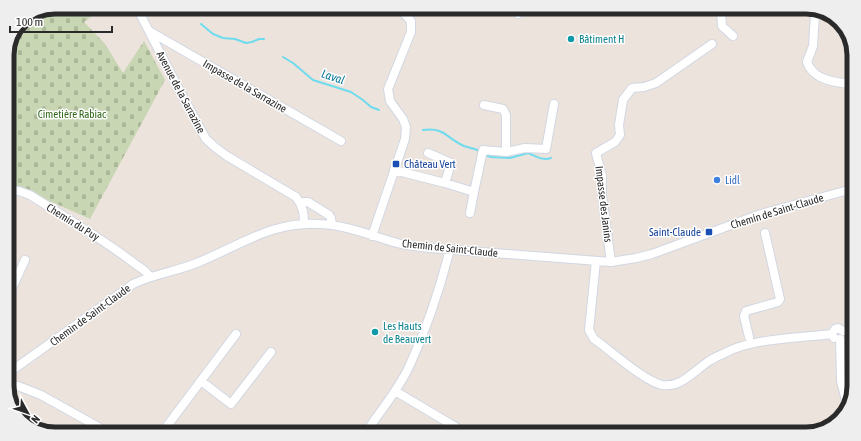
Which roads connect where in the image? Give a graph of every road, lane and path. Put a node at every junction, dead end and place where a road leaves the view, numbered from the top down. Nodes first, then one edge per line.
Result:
1 (140, 14) edge
2 (405, 14) edge
3 (721, 14) edge
4 (815, 15) edge
5 (149, 31) junction
6 (733, 36) dead end
7 (712, 44) dead end
8 (847, 83) edge
9 (554, 104) dead end
10 (484, 105) dead end
11 (341, 141) dead end
12 (506, 152) junction
13 (428, 153) dead end
14 (394, 170) junction
15 (445, 184) junction
16 (847, 190) edge
17 (14, 191) edge
18 (474, 192) junction
19 (301, 203) junction
20 (470, 213) dead end
21 (304, 224) junction
22 (332, 225) junction
23 (765, 233) dead end
24 (372, 236) junction
25 (450, 249) junction
26 (25, 260) dead end
27 (596, 261) junction
28 (611, 262) junction
29 (135, 264) junction
30 (150, 277) junction
31 (141, 280) junction
32 (14, 284) edge
33 (846, 329) edge
34 (236, 334) dead end
35 (832, 334) junction
36 (749, 338) dead end
37 (840, 339) junction
38 (272, 352) dead end
39 (14, 369) edge
40 (201, 381) junction
41 (18, 386) dead end
42 (395, 391) junction
43 (845, 398) edge
44 (98, 427) edge
45 (166, 427) edge
46 (370, 427) edge
47 (456, 427) edge

1 - 5 street, Avenue de la Sarrazine
2 - 14 street
3 - 6 street
4 - 8 street
5 - 11 street, Impasse de la Sarrazine
5 - 19 street, Avenue de la Sarrazine
7 - 28 street, Impasse des Janins
9 - 12 street
10 - 12 street
12 - 18 street
13 - 15 street
14 - 15 street
14 - 24 street
15 - 18 street
16 - 28 street, Chemin de Saint-Claude
17 - 29 street, Chemin du Puy
18 - 20 street
19 - 21 street
19 - 22 street, Avenue de la Sarrazine
21 - 22 street, Chemin de Saint-Claude
21 - 30 street, Chemin de Saint-Claude
22 - 24 street, Chemin de Saint-Claude
23 - 36 street
24 - 25 street, Chemin de Saint-Claude
25 - 27 street, Chemin de Saint-Claude
25 - 42 street
26 - 32 street
27 - 28 street, Chemin de Saint-Claude
27 - 35 street
29 - 30 street, Chemin du Puy
29 - 31 street
30 - 31 street, Chemin de Saint-Claude
31 - 39 street, Chemin de Saint-Claude
33 - 35 street
33 - 37 street
34 - 40 street
35 - 37 street
37 - 43 street
38 - 40 street
40 - 45 street
41 - 44 street
42 - 46 street
42 - 47 street

